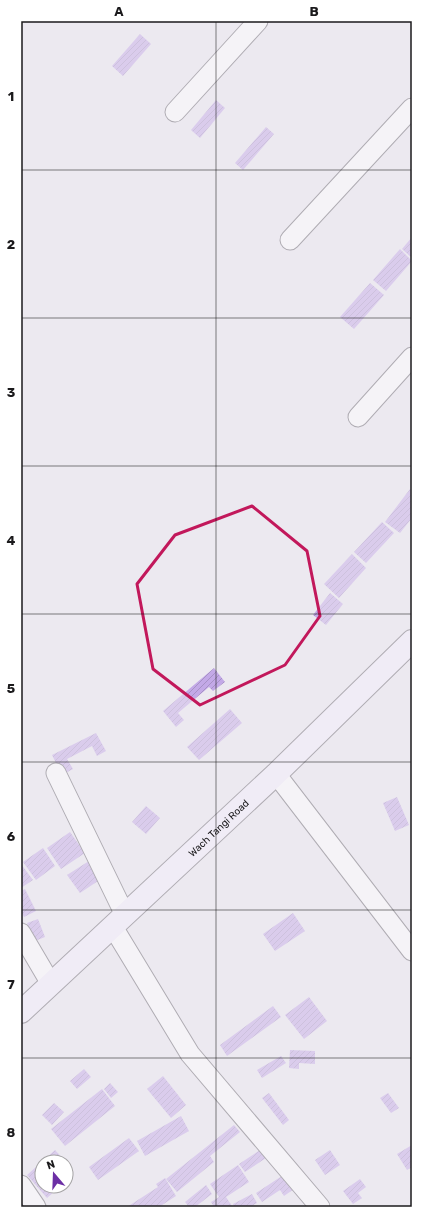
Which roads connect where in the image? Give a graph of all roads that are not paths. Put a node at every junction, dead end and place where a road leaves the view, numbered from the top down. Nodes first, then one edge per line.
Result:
1 (258, 21) edge
2 (412, 108) edge
3 (175, 112) dead end
4 (290, 240) dead end
5 (412, 357) edge
6 (358, 417) dead end
7 (408, 651) edge
8 (56, 773) dead end
9 (276, 774) junction
10 (119, 921) junction
11 (21, 933) edge
12 (412, 951) edge
13 (51, 984) junction
14 (21, 1012) edge
15 (21, 1185) edge
16 (36, 1207) edge
17 (320, 1207) edge

1 - 3 street
2 - 4 street
5 - 6 street
7 - 9 main road, Wach Tangi Road
8 - 10 street
9 - 10 main road, Wach Tangi Road
9 - 12 street
10 - 13 main road, Wach Tangi Road
10 - 17 street
11 - 13 street
13 - 14 main road, Wach Tangi Road
15 - 16 street

